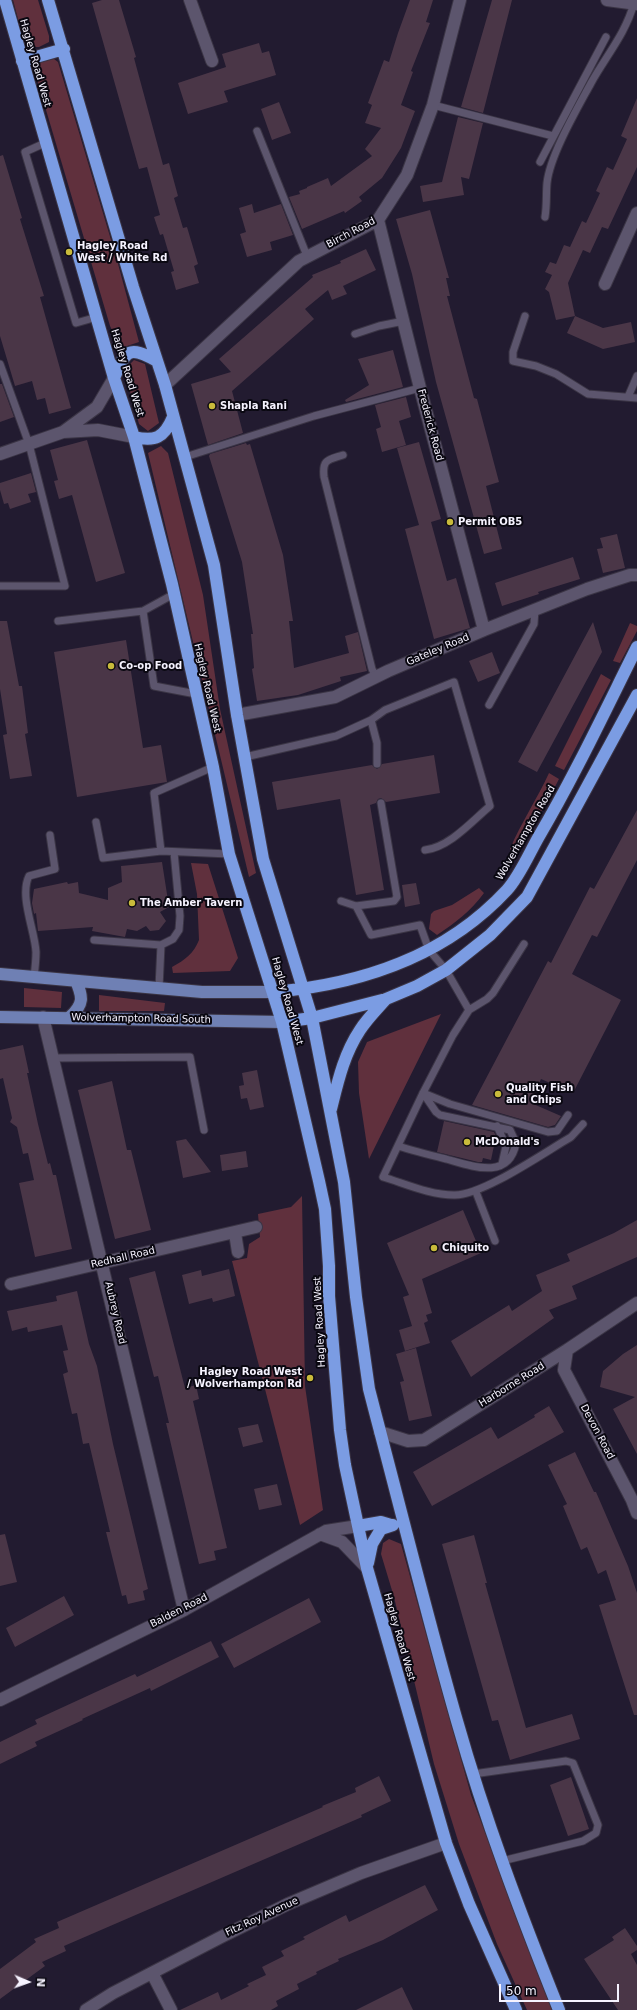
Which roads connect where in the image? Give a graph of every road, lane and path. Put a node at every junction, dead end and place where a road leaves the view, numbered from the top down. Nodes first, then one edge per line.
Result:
1 (5, 0) edge
2 (48, 0) edge
3 (190, 0) edge
4 (460, 0) edge
5 (607, 0) edge
6 (636, 4) edge
7 (606, 37) dead end
8 (64, 49) junction
9 (22, 61) junction
10 (212, 61) dead end
11 (433, 105) junction
12 (257, 131) dead end
13 (553, 136) junction
14 (46, 143) junction
15 (540, 162) dead end
16 (637, 213) edge
17 (545, 217) dead end
18 (378, 220) junction
19 (307, 256) junction
20 (605, 284) dead end
21 (525, 316) dead end
22 (97, 317) junction
23 (404, 321) junction
24 (355, 334) dead end
25 (157, 361) junction
26 (0, 364) edge
27 (637, 376) edge
28 (114, 378) junction
29 (165, 385) junction
30 (420, 388) junction
31 (628, 397) junction
32 (637, 398) edge
33 (173, 417) junction
34 (63, 432) junction
35 (134, 436) junction
36 (29, 444) junction
37 (0, 454) edge
38 (343, 455) dead end
39 (185, 458) junction
40 (637, 575) edge
41 (0, 586) edge
42 (174, 594) junction
43 (535, 609) junction
44 (143, 611) junction
45 (58, 621) dead end
46 (484, 630) junction
47 (637, 647) edge
48 (376, 677) junction
49 (196, 694) junction
50 (637, 695) edge
51 (489, 705) dead end
52 (237, 715) junction
53 (371, 720) junction
54 (245, 757) junction
55 (377, 764) dead end
56 (213, 767) junction
57 (381, 803) dead end
58 (96, 822) dead end
59 (50, 835) dead end
60 (425, 850) dead end
61 (162, 851) junction
62 (174, 852) junction
63 (229, 854) junction
64 (341, 901) dead end
65 (356, 906) junction
66 (94, 940) dead end
67 (524, 944) dead end
68 (161, 945) junction
69 (429, 950) junction
70 (446, 970) junction
71 (1, 975) edge
72 (34, 977) junction
73 (76, 981) junction
74 (159, 988) junction
75 (304, 990) junction
76 (274, 992) junction
77 (386, 999) junction
78 (468, 1010) junction
79 (2, 1013) edge
80 (43, 1017) junction
81 (70, 1017) junction
82 (312, 1018) junction
83 (282, 1022) junction
84 (53, 1058) junction
85 (423, 1093) junction
86 (330, 1112) junction
87 (568, 1115) dead end
88 (582, 1124) dead end
89 (497, 1126) junction
90 (204, 1130) dead end
91 (398, 1146) junction
92 (502, 1164) junction
93 (476, 1192) junction
94 (256, 1227) dead end
95 (235, 1233) junction
96 (495, 1241) dead end
97 (238, 1252) dead end
98 (103, 1262) junction
99 (11, 1284) dead end
100 (637, 1303) edge
101 (567, 1350) junction
102 (380, 1432) junction
103 (637, 1513) edge
104 (393, 1525) junction
105 (358, 1526) junction
106 (406, 1532) junction
107 (320, 1534) junction
108 (367, 1568) junction
109 (184, 1610) junction
110 (1, 1696) edge
111 (473, 1774) junction
112 (446, 1843) junction
113 (502, 1861) junction
114 (152, 1973) junction
115 (86, 2010) edge
116 (171, 2010) edge
117 (516, 2010) edge
118 (559, 2010) edge

1 - 9 highway, Hagley Road West
2 - 8 highway, Hagley Road West
3 - 10 street
4 - 11 street, Birch Road
5 - 6 street
6 - 17 lane
7 - 13 lane
8 - 9 highway
8 - 25 highway, Hagley Road West
9 - 14 highway, Hagley Road West
11 - 13 lane
11 - 18 street, Birch Road
12 - 19 lane
13 - 15 lane
14 - 22 highway, Hagley Road West
14 - 22 lane
16 - 20 street
18 - 19 street, Birch Road
18 - 23 street, Frederick Road
19 - 29 street, Birch Road
21 - 31 lane
22 - 28 highway, Hagley Road West
23 - 24 lane
23 - 30 street, Frederick Road
25 - 28 highway
25 - 29 highway, Hagley Road West
26 - 36 lane
27 - 31 lane
28 - 34 street
28 - 35 highway, Hagley Road West
29 - 33 highway, Hagley Road West
30 - 39 lane
30 - 46 street, Frederick Road
31 - 32 lane
33 - 35 highway
33 - 39 highway, Hagley Road West
34 - 35 street
34 - 36 street
35 - 42 highway, Hagley Road West
36 - 37 street
36 - 41 lane
38 - 48 lane
39 - 52 highway, Hagley Road West
40 - 43 street, Gateley Road
42 - 44 lane
42 - 49 highway, Hagley Road West
43 - 46 street, Gateley Road
43 - 51 lane
44 - 45 lane
44 - 49 lane
46 - 48 street, Gateley Road
47 - 69 highway, Wolverhampton Road
48 - 52 street, Gateley Road
49 - 56 highway, Hagley Road West
50 - 70 highway
52 - 54 highway, Hagley Road West
53 - 54 lane
53 - 55 lane
53 - 60 lane
54 - 75 highway, Hagley Road West
56 - 61 lane
56 - 63 highway, Hagley Road West
57 - 65 lane
58 - 61 lane
59 - 72 lane
61 - 62 lane
62 - 63 lane
62 - 68 lane
63 - 76 highway, Hagley Road West
64 - 65 lane
65 - 69 lane
66 - 68 lane
67 - 78 lane
68 - 74 lane
69 - 70 lane
69 - 75 highway, Wolverhampton Road
70 - 77 highway
70 - 78 lane
71 - 72 main road
72 - 73 main road
73 - 74 main road
73 - 81 main road
74 - 76 main road
75 - 76 highway, Wolverhampton Road
75 - 82 highway, Hagley Road West
76 - 83 highway, Hagley Road West
77 - 82 highway
77 - 86 highway
78 - 85 lane
79 - 80 main road, Wolverhampton Road South
80 - 81 main road, Wolverhampton Road South
80 - 84 street, Aubrey Road
81 - 83 main road, Wolverhampton Road South
82 - 83 highway
82 - 86 highway, Hagley Road West
83 - 105 highway, Hagley Road West
84 - 90 lane
84 - 98 street, Aubrey Road
85 - 87 lane
85 - 89 lane
85 - 91 lane
86 - 102 highway, Hagley Road West
88 - 93 lane
89 - 92 lane
89 - 92 lane
91 - 92 lane
91 - 93 lane
93 - 96 lane
94 - 95 street, Redhall Road
95 - 97 street
95 - 98 street, Redhall Road
98 - 99 street, Redhall Road
98 - 109 street, Aubrey Road
100 - 101 street, Harborne Road
101 - 102 street, Harborne Road
101 - 103 street, Devon Road
102 - 106 highway, Hagley Road West
104 - 105 highway
104 - 106 highway
104 - 108 highway
105 - 107 street, Balden Road
105 - 108 highway, Hagley Road West
106 - 111 highway, Hagley Road West
107 - 108 street
107 - 109 street, Balden Road
108 - 112 highway, Hagley Road West
109 - 110 street, Balden Road
111 - 113 highway, Hagley Road West
111 - 113 lane
112 - 114 street, Fitz Roy Avenue
112 - 117 highway, Hagley Road West
113 - 118 highway, Hagley Road West
114 - 115 street, Fitz Roy Avenue
114 - 116 street

